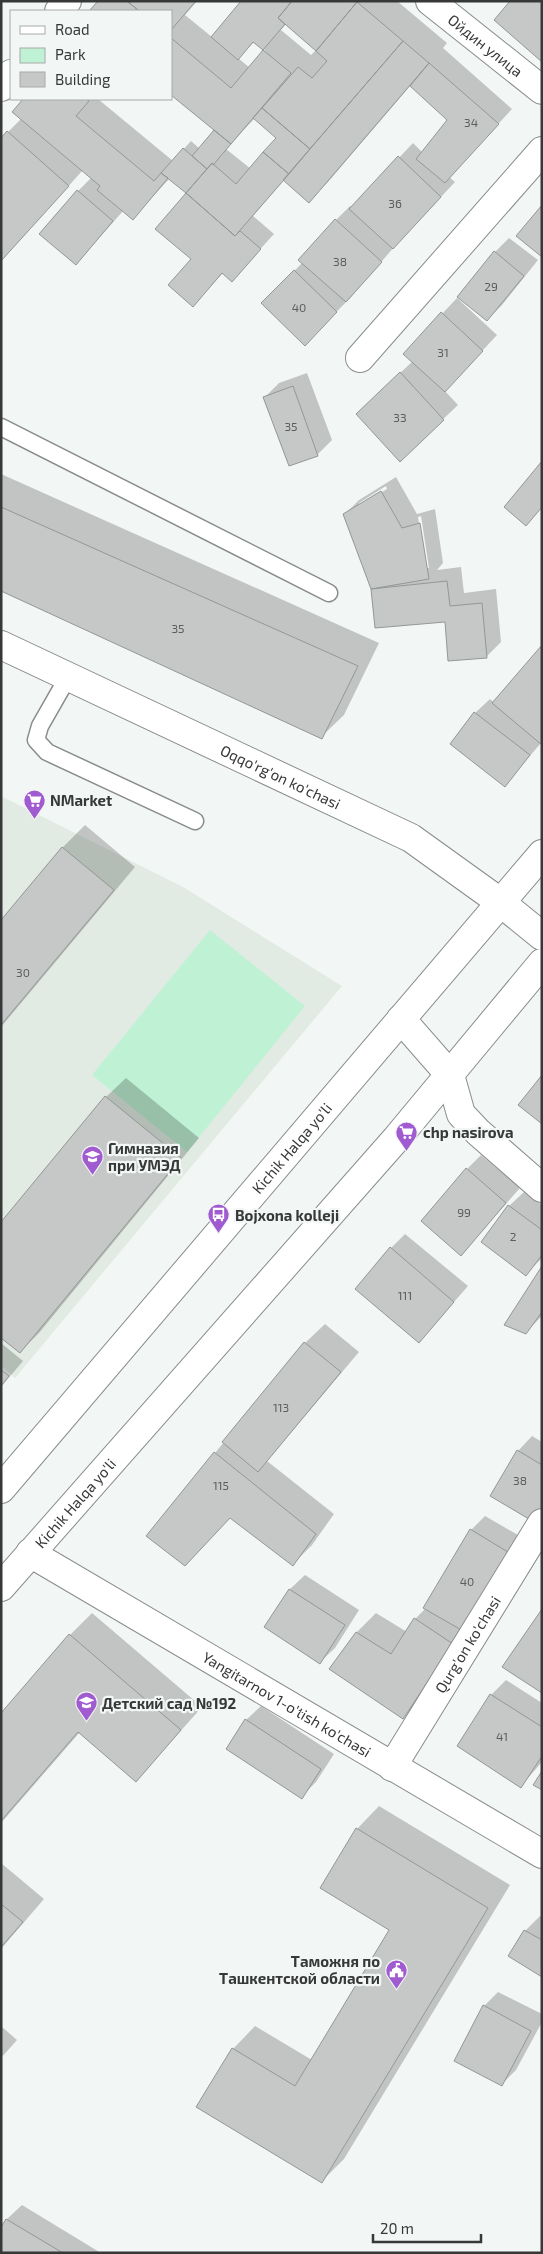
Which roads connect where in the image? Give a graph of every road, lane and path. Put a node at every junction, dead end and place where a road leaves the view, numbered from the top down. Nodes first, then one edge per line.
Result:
1 (430, 1) edge
2 (10, 75) edge
3 (1, 87) edge
4 (542, 90) edge
5 (542, 151) edge
6 (360, 358) dead end
7 (1, 427) edge
8 (330, 593) dead end
9 (1, 646) edge
10 (68, 677) junction
11 (195, 821) dead end
12 (542, 854) edge
13 (500, 902) junction
14 (542, 936) edge
15 (542, 963) edge
16 (401, 1019) junction
17 (450, 1076) junction
18 (542, 1188) edge
19 (1, 1489) edge
20 (542, 1523) edge
21 (30, 1553) junction
22 (1, 1587) edge
23 (392, 1767) junction
24 (542, 1854) edge

1 - 4 main road, Ойдин улица
2 - 3 main road
5 - 6 main road
7 - 8 lane
9 - 10 main road, Oqqo'rg'on ko'chasi
10 - 11 lane
10 - 13 main road, Oqqo'rg'on ko'chasi
12 - 13 main road, Kichik Halqa yo'li
13 - 14 main road, Oqqo'rg'on ko'chasi
13 - 16 main road, Kichik Halqa yo'li
15 - 17 main road, Kichik Halqa yo'li
16 - 17 main road
16 - 19 main road, Kichik Halqa yo'li
17 - 18 main road
17 - 21 main road, Kichik Halqa yo'li
20 - 23 main road, Qurg'on ko'chasi
21 - 22 main road, Kichik Halqa yo'li
21 - 23 main road, Yangitarnov 1-o'tish ko'chasi
23 - 24 main road, Yangitarnov 1-o'tish ko'chasi

